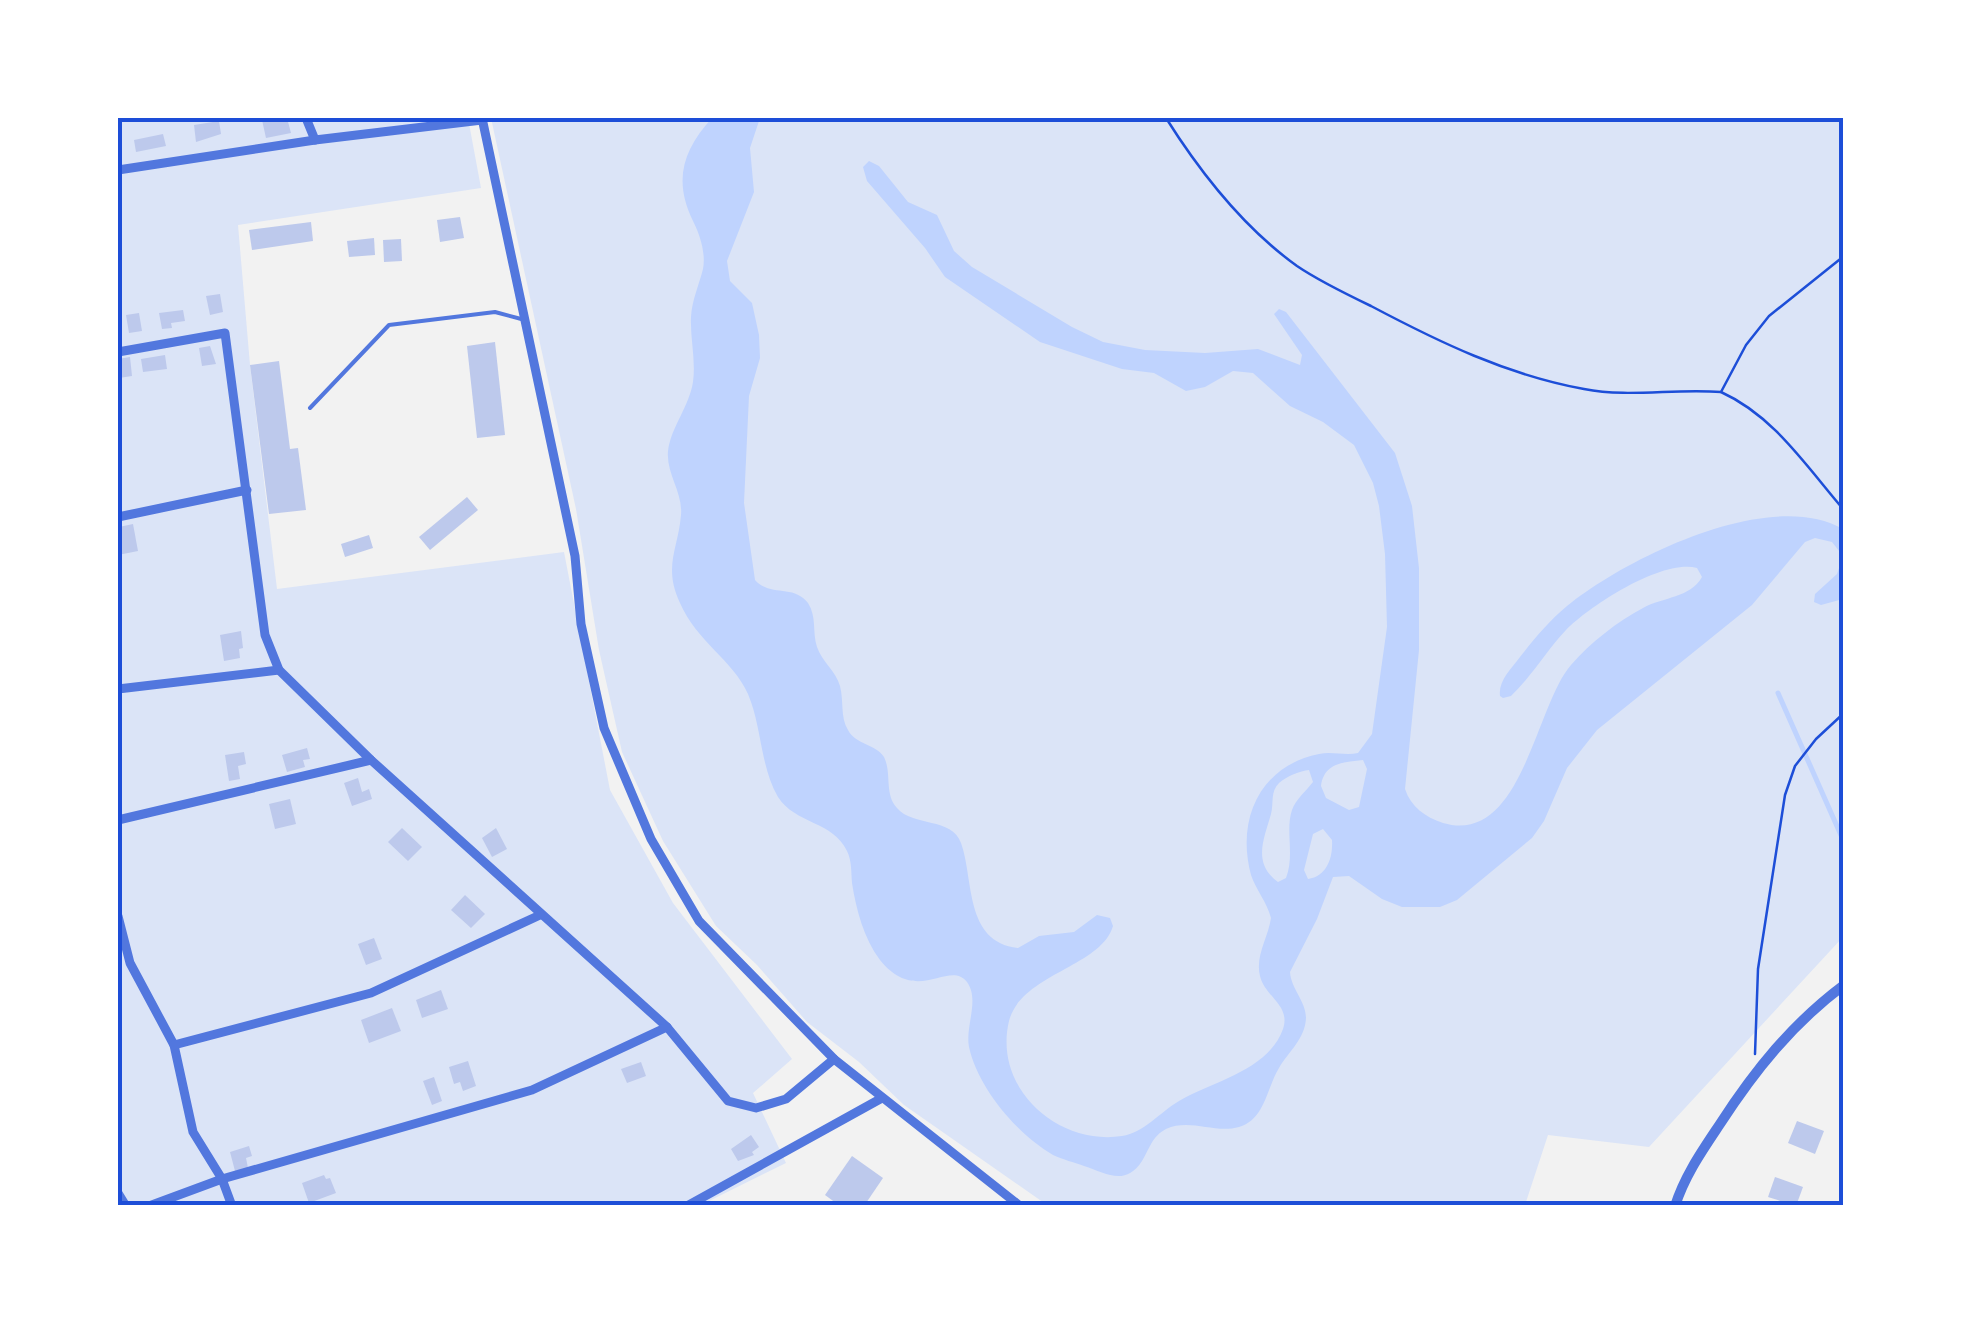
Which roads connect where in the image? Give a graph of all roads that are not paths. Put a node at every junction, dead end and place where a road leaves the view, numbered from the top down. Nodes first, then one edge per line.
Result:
1 (306, 118) edge
2 (482, 119) edge
3 (315, 140) junction
4 (118, 170) edge
5 (525, 320) junction
6 (118, 352) edge
7 (310, 408) dead end
8 (247, 490) junction
9 (118, 517) edge
10 (279, 670) junction
11 (118, 689) edge
12 (371, 760) junction
13 (118, 820) edge
14 (540, 915) junction
15 (118, 916) edge
16 (1844, 985) edge
17 (667, 1027) junction
18 (174, 1045) junction
19 (834, 1059) junction
20 (882, 1098) junction
21 (222, 1180) junction
22 (118, 1193) edge
23 (126, 1206) edge
24 (148, 1206) edge
25 (232, 1206) edge
26 (686, 1206) edge
27 (1020, 1206) edge
28 (1674, 1206) edge

1 - 3 street
2 - 3 street
2 - 5 street
3 - 4 street
5 - 7 lane
5 - 19 street
6 - 8 street
8 - 9 street
8 - 10 street
10 - 11 street
10 - 12 street
12 - 13 street
12 - 14 street
14 - 17 street
14 - 18 street
15 - 18 street
16 - 28 street
17 - 19 street
17 - 21 street
18 - 21 street
19 - 20 street
20 - 26 street
20 - 27 street
21 - 24 street
21 - 25 street
22 - 23 street

